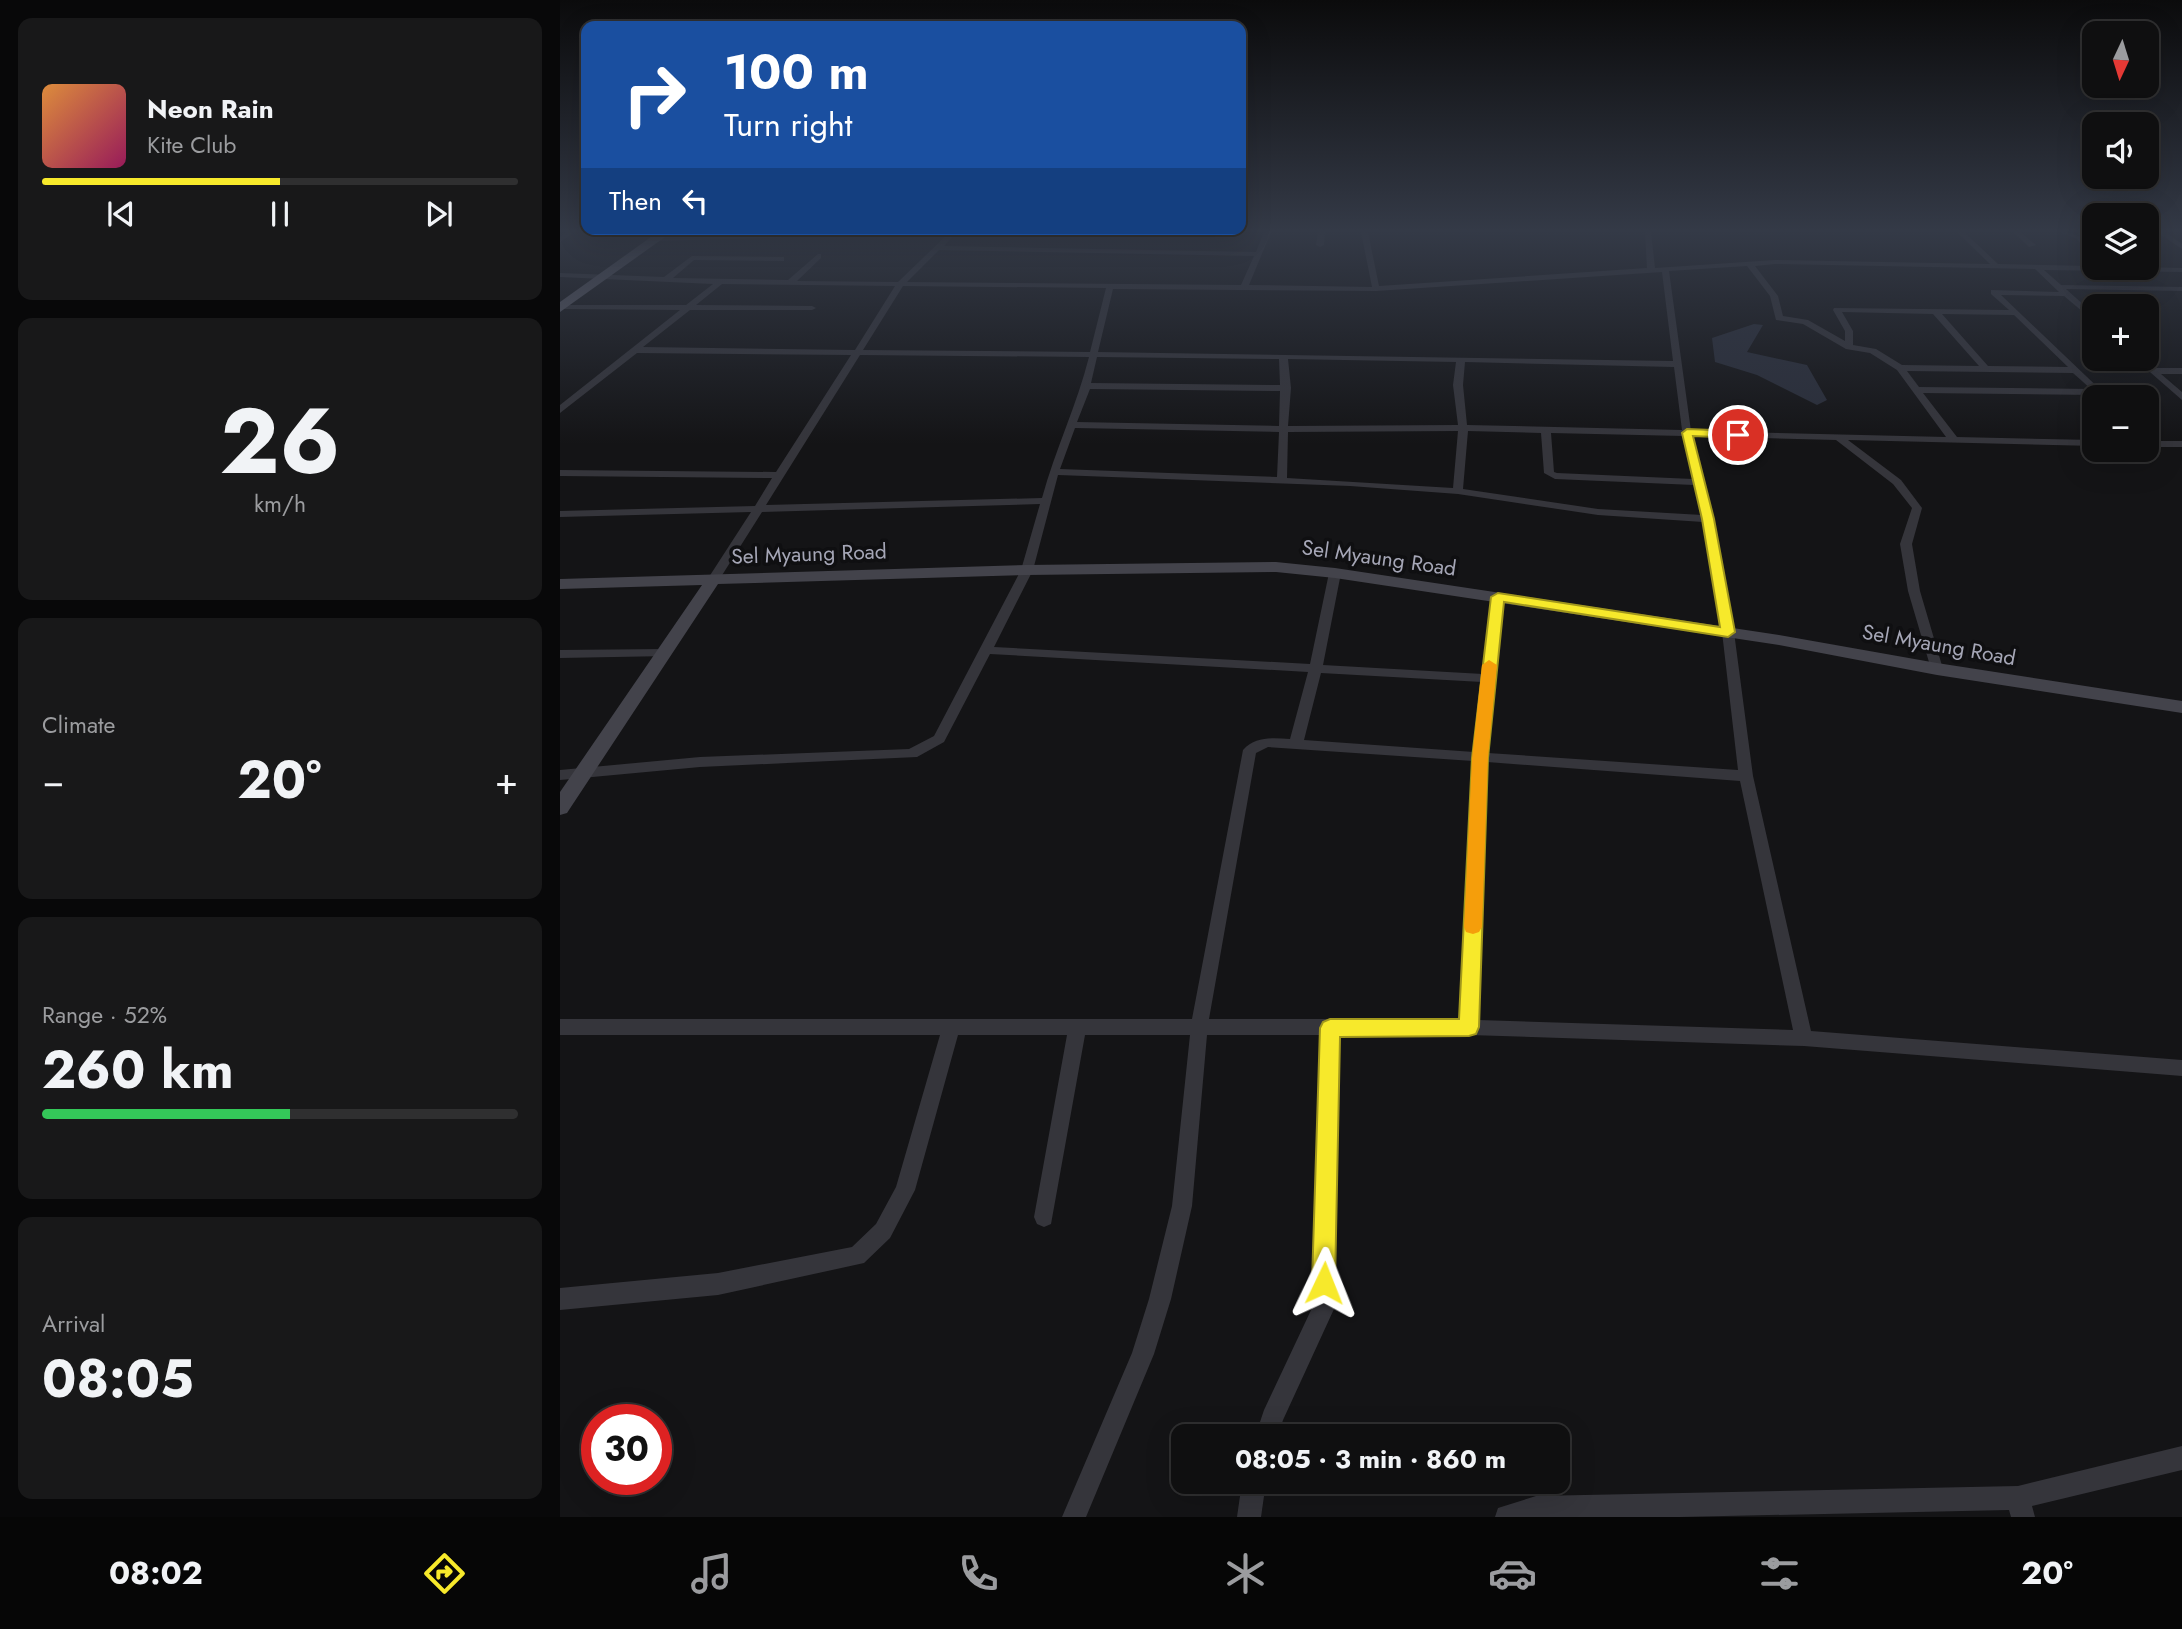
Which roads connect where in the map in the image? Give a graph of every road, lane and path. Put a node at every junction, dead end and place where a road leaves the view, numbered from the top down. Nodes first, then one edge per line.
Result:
1 (694, 303) edge
2 (888, 303) edge
3 (1106, 303) edge
4 (1670, 303) edge
5 (1777, 303) edge
6 (2005, 303) edge
7 (561, 304) edge
8 (689, 307) junction
9 (811, 308) dead end
10 (1935, 312) junction
11 (2016, 313) junction
12 (1849, 347) junction
13 (637, 350) junction
14 (857, 352) junction
15 (1093, 354) junction
16 (1283, 357) junction
17 (1461, 359) junction
18 (1678, 364) junction
19 (1900, 368) junction
20 (1986, 369) junction
21 (2076, 370) junction
22 (2153, 371) edge
23 (2159, 371) edge
24 (2182, 371) edge
25 (2092, 385) edge
26 (1086, 386) junction
27 (1286, 388) junction
28 (1916, 390) junction
29 (2082, 394) edge
30 (2182, 397) edge
31 (560, 410) edge
32 (1073, 425) junction
33 (1463, 428) junction
34 (1282, 429) junction
35 (1546, 430) junction
36 (1687, 433) junction
37 (1840, 439) junction
38 (1954, 440) junction
39 (2082, 443) edge
40 (2159, 443) edge
41 (2182, 444) edge
42 (1054, 472) junction
43 (560, 473) edge
44 (781, 475) junction
45 (1282, 480) junction
46 (1699, 482) junction
47 (1458, 491) junction
48 (1046, 501) junction
49 (759, 510) junction
50 (560, 514) edge
51 (1708, 519) junction
52 (1027, 570) junction
53 (1335, 573) junction
54 (713, 580) junction
55 (560, 584) edge
56 (1498, 597) junction
57 (1728, 632) junction
58 (986, 650) junction
59 (665, 653) junction
60 (560, 654) edge
61 (1316, 666) junction
62 (1937, 669) junction
63 (1488, 678) junction
64 (2182, 707) edge
65 (1296, 744) junction
66 (1480, 758) junction
67 (560, 775) edge
68 (581, 775) junction
69 (1746, 776) junction
70 (560, 808) edge
71 (560, 1027) edge
72 (1469, 1027) junction
73 (951, 1028) junction
74 (1077, 1028) junction
75 (1199, 1028) junction
76 (1330, 1028) junction
77 (1804, 1038) junction
78 (2182, 1068) edge
79 (1044, 1217) dead end
80 (560, 1299) edge
81 (1271, 1424) edge
82 (2182, 1458) edge
83 (1252, 1494) edge
84 (2021, 1507) edge
85 (1074, 1517) edge
86 (1249, 1517) edge
87 (1507, 1517) edge

1 - 8 street
2 - 14 street
3 - 15 street
4 - 18 street
5 - 12 street
6 - 11 street
7 - 8 street
8 - 9 street
8 - 13 street
10 - 11 street
10 - 12 street
10 - 20 street
11 - 21 street
12 - 19 street
13 - 14 street
13 - 31 street
14 - 15 street
14 - 44 street
15 - 16 street
15 - 26 street
16 - 17 street
16 - 27 street
17 - 18 street
17 - 33 street
18 - 36 street
19 - 20 street
19 - 28 street
20 - 21 street
21 - 25 street
22 - 30 street
23 - 24 street
26 - 27 street
26 - 32 street
27 - 34 street
28 - 29 street
28 - 38 street
32 - 34 street
32 - 42 street
33 - 34 street
33 - 35 street
33 - 47 street
34 - 45 street
35 - 36 street
35 - 46 street
36 - 37 street
36 - 46 street
37 - 38 street
37 - 62 street
38 - 39 street
40 - 41 street
42 - 45 street
42 - 48 street
43 - 44 street
44 - 49 street
45 - 47 street
46 - 51 street
47 - 51 street
48 - 49 street
48 - 52 street
49 - 50 street
49 - 54 street
51 - 57 street
52 - 53 main road, Sel Myaung Road
52 - 54 main road, Sel Myaung Road
52 - 58 street
53 - 56 main road, Sel Myaung Road
53 - 61 street
54 - 55 main road, Sel Myaung Road
54 - 59 main road
56 - 57 main road, Sel Myaung Road
56 - 63 street
57 - 62 main road, Sel Myaung Road
57 - 69 street
58 - 61 street
58 - 68 street
59 - 60 street
59 - 68 main road
61 - 63 street
61 - 65 street
62 - 64 main road, Sel Myaung Road
63 - 66 street
65 - 66 street
65 - 75 street
66 - 69 street
66 - 72 street
67 - 68 street
68 - 70 main road
69 - 77 street
71 - 73 street
72 - 76 street
72 - 77 street
73 - 74 street
73 - 80 street
74 - 75 street
74 - 79 street
75 - 76 street
75 - 85 street
76 - 81 street
77 - 78 street
82 - 84 street
83 - 86 street
84 - 87 street

